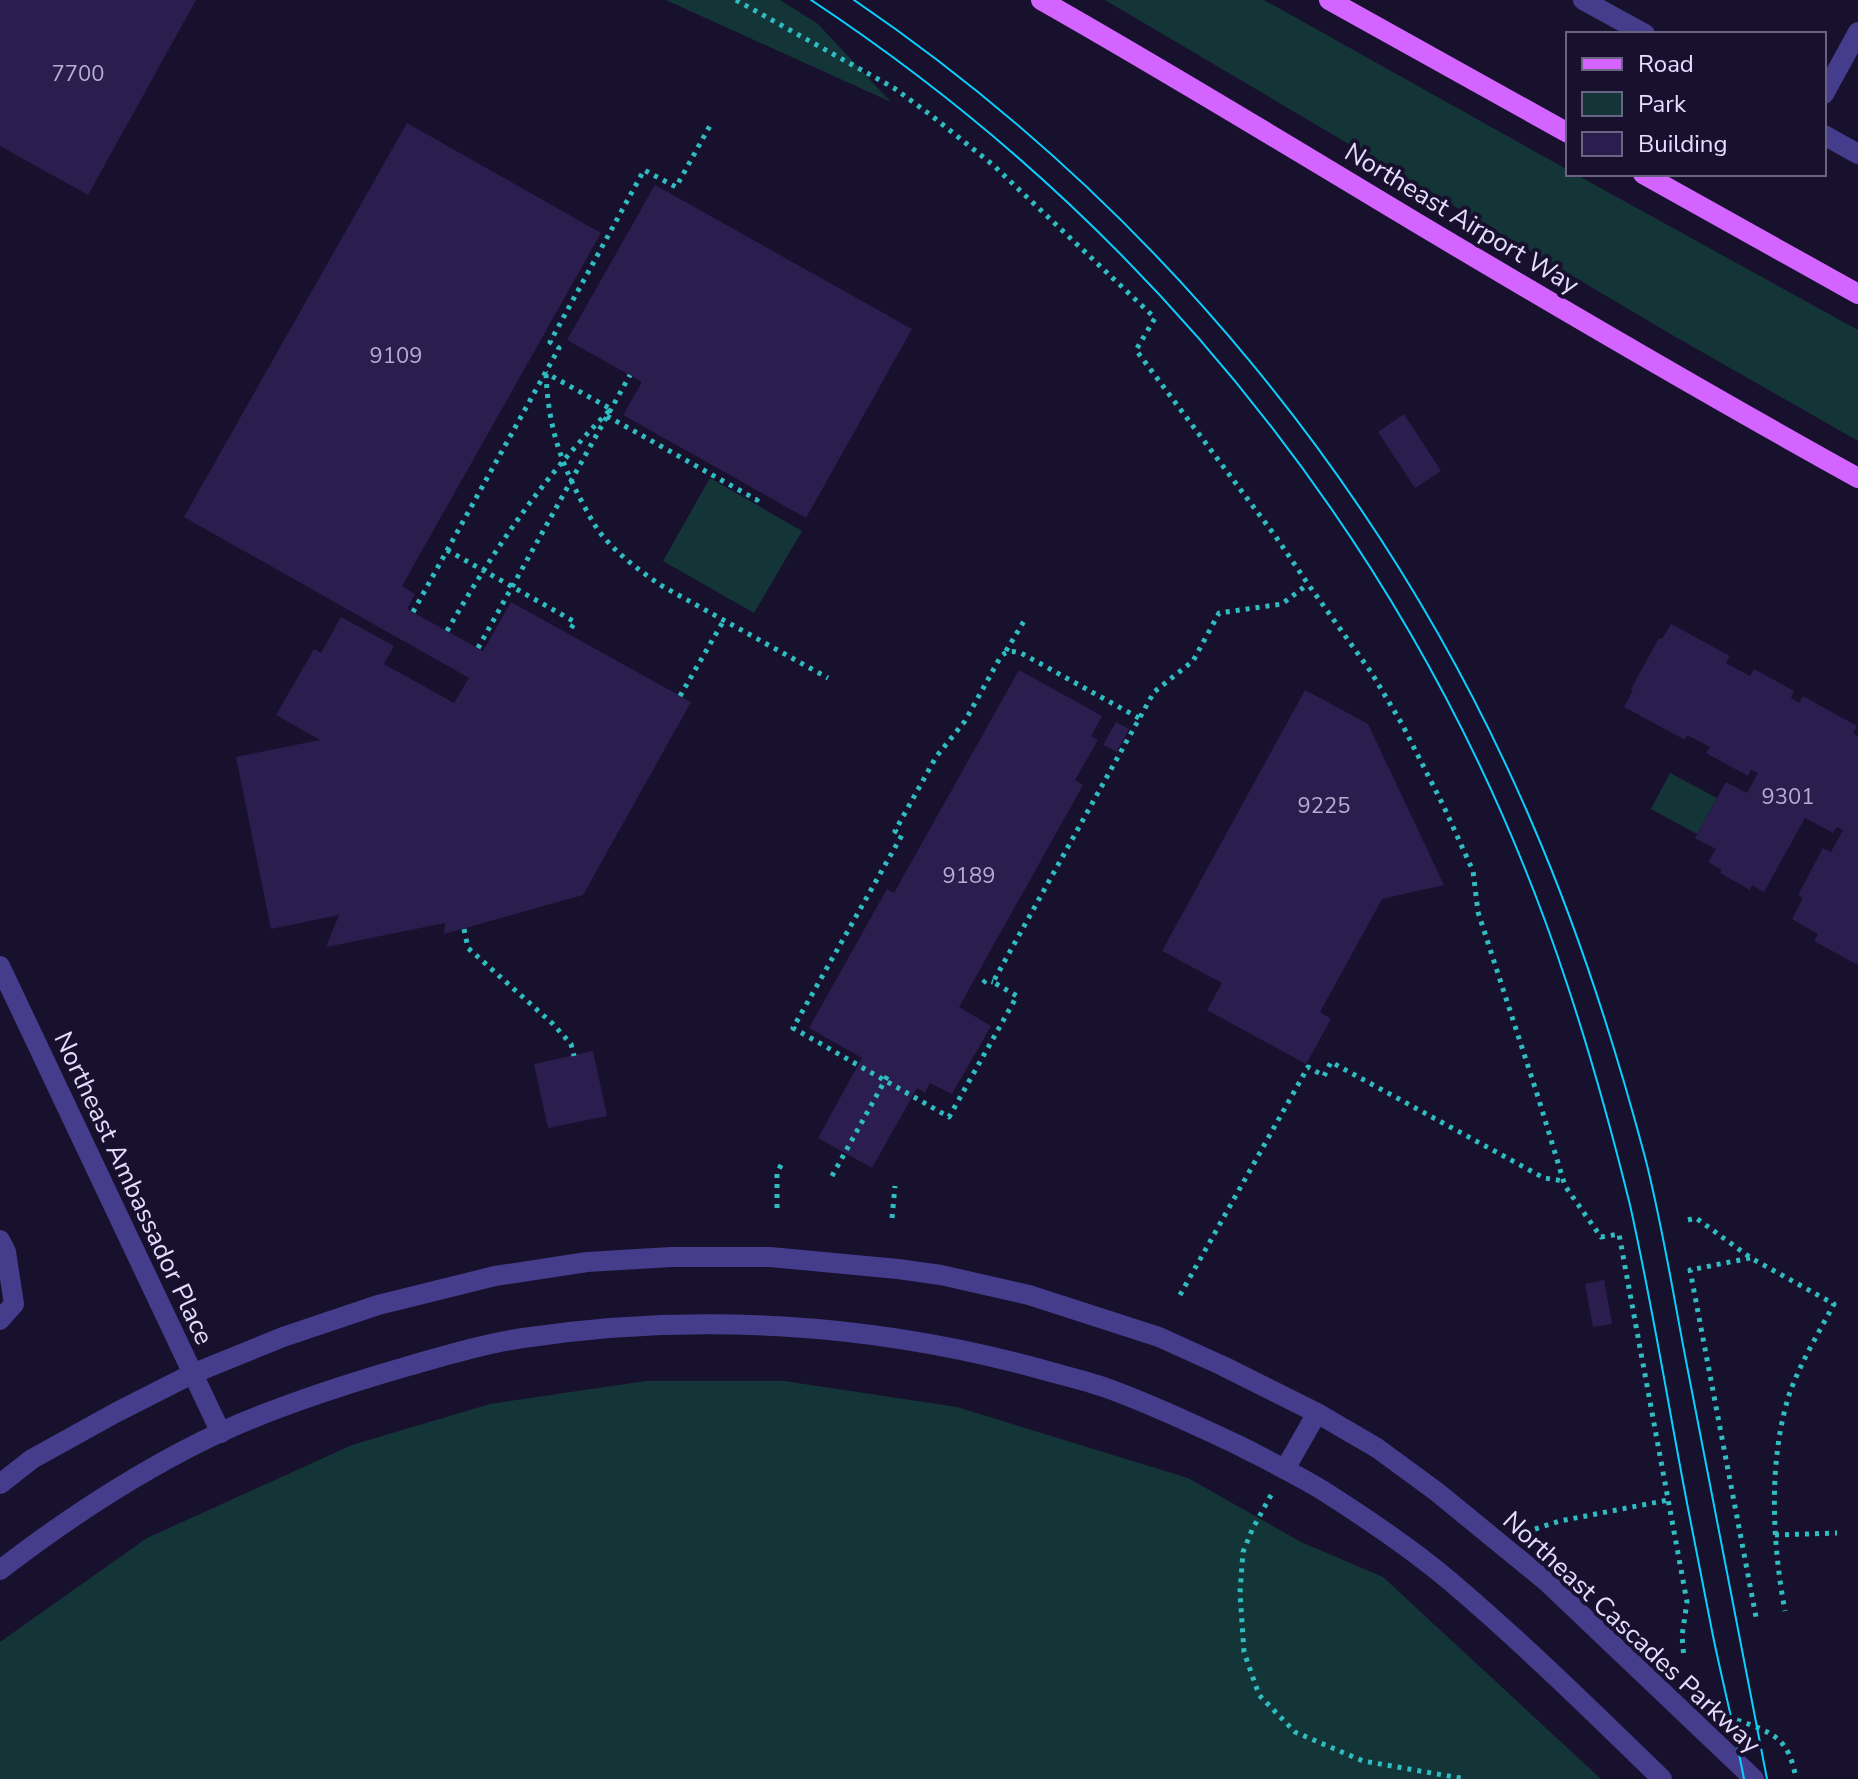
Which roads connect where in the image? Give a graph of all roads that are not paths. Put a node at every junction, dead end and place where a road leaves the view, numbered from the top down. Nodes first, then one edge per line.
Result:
1 (1041, 0) edge
2 (1329, 0) edge
3 (1583, 0) edge
4 (1641, 32) edge
5 (1858, 32) edge
6 (1826, 90) edge
7 (1566, 132) edge
8 (1826, 136) edge
9 (1858, 154) edge
10 (1647, 176) edge
11 (1858, 294) edge
12 (1858, 478) edge
13 (0, 966) edge
14 (0, 1240) edge
15 (0, 1320) edge
16 (192, 1374) junction
17 (1317, 1413) junction
18 (221, 1433) junction
19 (1285, 1469) junction
20 (0, 1484) edge
21 (0, 1570) edge
22 (1662, 1779) edge
23 (1754, 1779) edge

1 - 12 main road, Northeast Airport Way
2 - 7 main road
3 - 4 street
5 - 6 street
8 - 9 street
10 - 11 main road
13 - 16 street, Northeast Ambassador Place
14 - 15 street
16 - 17 street, Northeast Cascades Parkway
16 - 18 street, Northeast Ambassador Place
16 - 20 street, Northeast Cascades Parkway
17 - 19 street
17 - 23 street, Northeast Cascades Parkway
18 - 19 street
18 - 21 street
19 - 22 street

